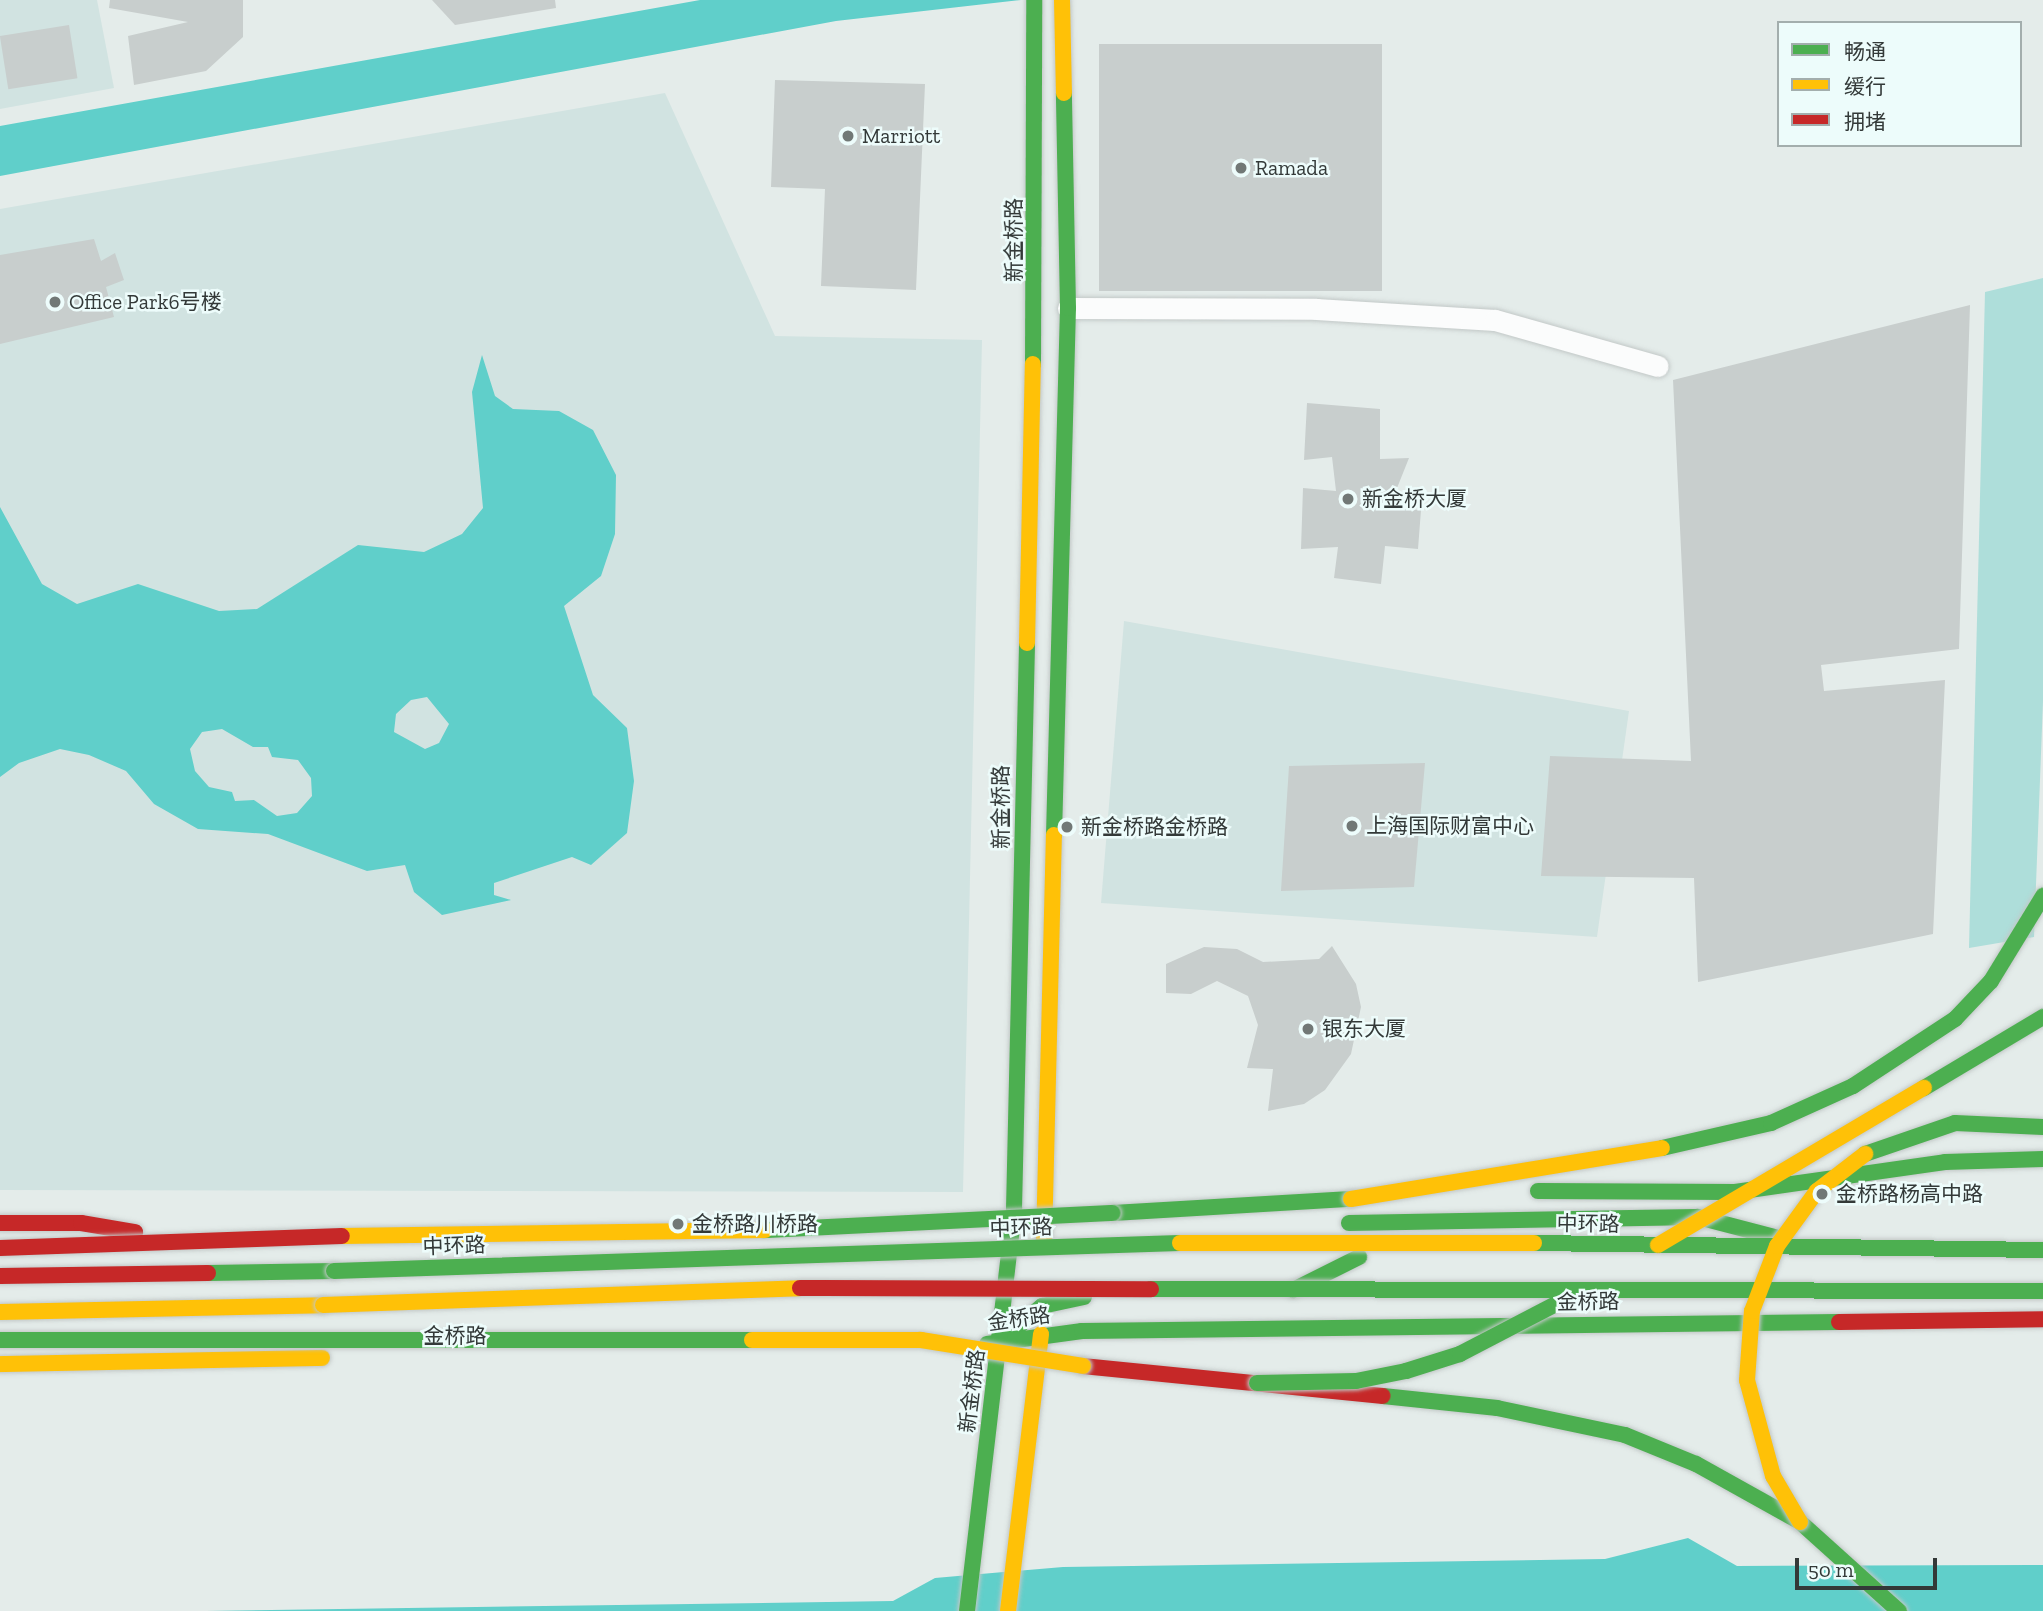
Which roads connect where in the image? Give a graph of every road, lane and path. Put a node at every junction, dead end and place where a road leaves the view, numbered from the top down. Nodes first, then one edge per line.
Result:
1 (1034, 0) edge
2 (1062, 0) edge
3 (1068, 308) junction
4 (1658, 366) dead end
5 (2043, 896) edge
6 (2043, 1017) edge
7 (2043, 1126) edge
8 (2043, 1159) edge
9 (1350, 1199) junction
10 (0, 1223) edge
11 (888, 1228) junction
12 (1045, 1229) junction
13 (169, 1238) junction
14 (2043, 1238) edge
15 (1782, 1239) junction
16 (1219, 1242) junction
17 (0, 1249) edge
18 (2043, 1250) edge
19 (1359, 1257) junction
20 (1004, 1258) junction
21 (1043, 1268) junction
22 (0, 1276) edge
23 (2043, 1277) edge
24 (2043, 1291) edge
25 (1042, 1306) junction
26 (0, 1312) edge
27 (2043, 1319) edge
28 (1740, 1321) junction
29 (1041, 1337) junction
30 (0, 1340) edge
31 (999, 1343) junction
32 (0, 1364) edge
33 (1257, 1383) junction
34 (1800, 1522) junction
35 (967, 1611) edge
36 (1009, 1611) edge
37 (1899, 1611) edge

1 - 20 main road, 新金桥路
2 - 3 main road
3 - 4 street
3 - 12 main road
5 - 9 main road, bridge
6 - 33 main road, bridge
7 - 34 main road, bridge
8 - 9 main road, bridge
9 - 11 main road, bridge
10 - 13 main road
11 - 13 main road, bridge
11 - 16 main road, bridge
12 - 15 main road
12 - 20 main road
12 - 21 main road
13 - 17 main road, bridge
14 - 15 main road
15 - 19 main road
16 - 18 main road, 中环路, bridge
16 - 22 main road, 中环路, bridge
17 - 20 main road
19 - 21 main road
19 - 25 main road
20 - 21 main road
20 - 31 main road, 新金桥路
21 - 25 main road
23 - 28 main road
24 - 26 main road, bridge
25 - 29 main road
25 - 31 main road
27 - 28 main road, 金桥路
28 - 29 main road, 金桥路
29 - 31 main road, 金桥路
29 - 36 main road
30 - 33 main road, bridge
31 - 32 main road, 金桥路
31 - 35 main road, 新金桥路
33 - 34 main road, bridge
34 - 37 main road

